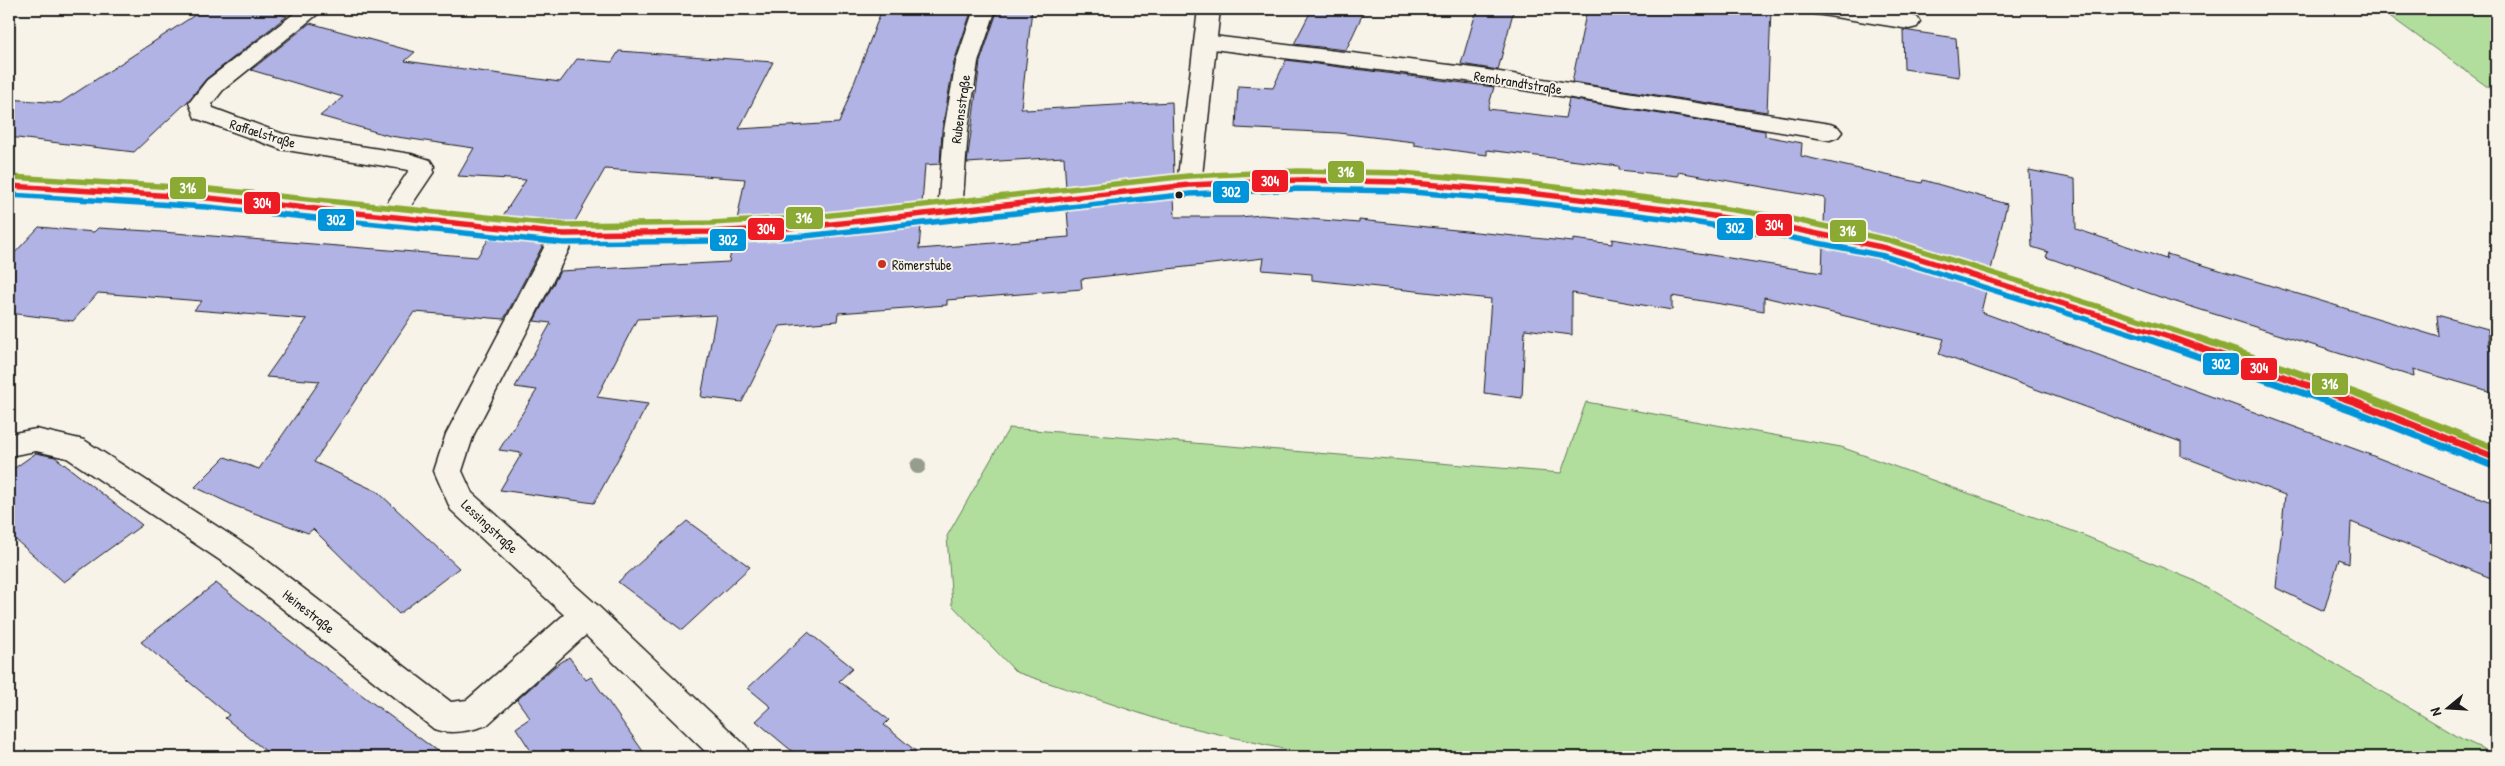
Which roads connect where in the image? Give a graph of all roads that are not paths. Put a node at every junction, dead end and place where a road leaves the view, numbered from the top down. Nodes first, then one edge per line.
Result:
1 (313, 9) edge
2 (985, 9) edge
3 (1209, 9) edge
4 (1822, 9) edge
5 (1909, 22) dead end
6 (1205, 42) junction
7 (1830, 132) dead end
8 (1189, 185) junction
9 (9, 186) edge
10 (950, 212) junction
11 (391, 216) junction
12 (564, 234) junction
13 (9, 445) edge
14 (2496, 458) edge
15 (586, 615) junction
16 (734, 757) edge

1 - 11 main road, Raffaelstraße
2 - 10 main road, Rubensstraße
3 - 6 main road
4 - 5 main road
6 - 7 main road, Rembrandtstraße
6 - 8 main road
8 - 10 main road
8 - 14 main road
9 - 11 main road
10 - 12 main road
11 - 12 main road
12 - 15 main road, Lessingstraße
13 - 15 main road, Heinestraße
15 - 16 main road, Lessingstraße

